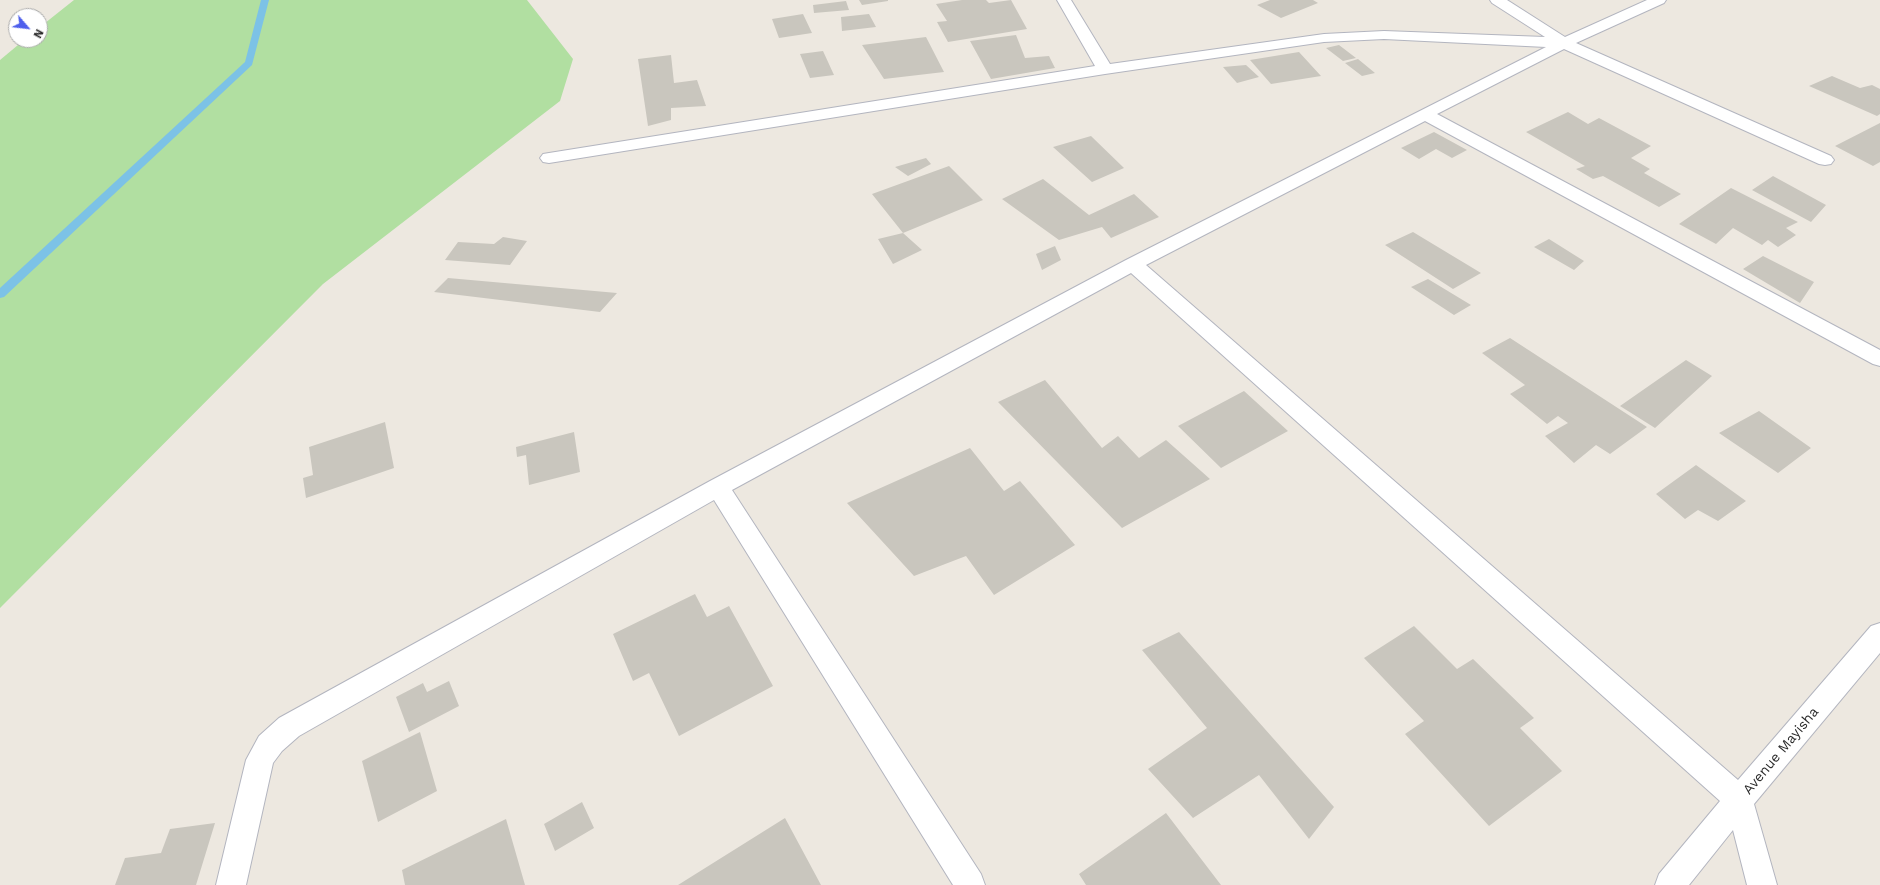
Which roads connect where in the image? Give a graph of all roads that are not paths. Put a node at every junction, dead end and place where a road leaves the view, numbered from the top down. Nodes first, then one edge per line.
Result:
1 (1064, 0) edge
2 (1497, 0) edge
3 (1659, 0) edge
4 (1564, 43) junction
5 (1105, 70) junction
6 (1426, 115) junction
7 (549, 158) dead end
8 (1825, 160) dead end
9 (1133, 264) junction
10 (1880, 359) edge
11 (718, 487) junction
12 (1880, 634) edge
13 (1739, 800) junction
14 (231, 885) edge
15 (970, 885) edge
16 (1670, 885) edge
17 (1762, 885) edge

1 - 5 street
2 - 4 street
3 - 4 street
4 - 5 street
4 - 6 street
4 - 8 street
5 - 7 street
6 - 9 street
6 - 10 street
9 - 11 street
9 - 13 street
11 - 14 street
11 - 15 street
12 - 13 street, Avenue Mayisha
13 - 16 street
13 - 17 street, Avenue Mayisha

